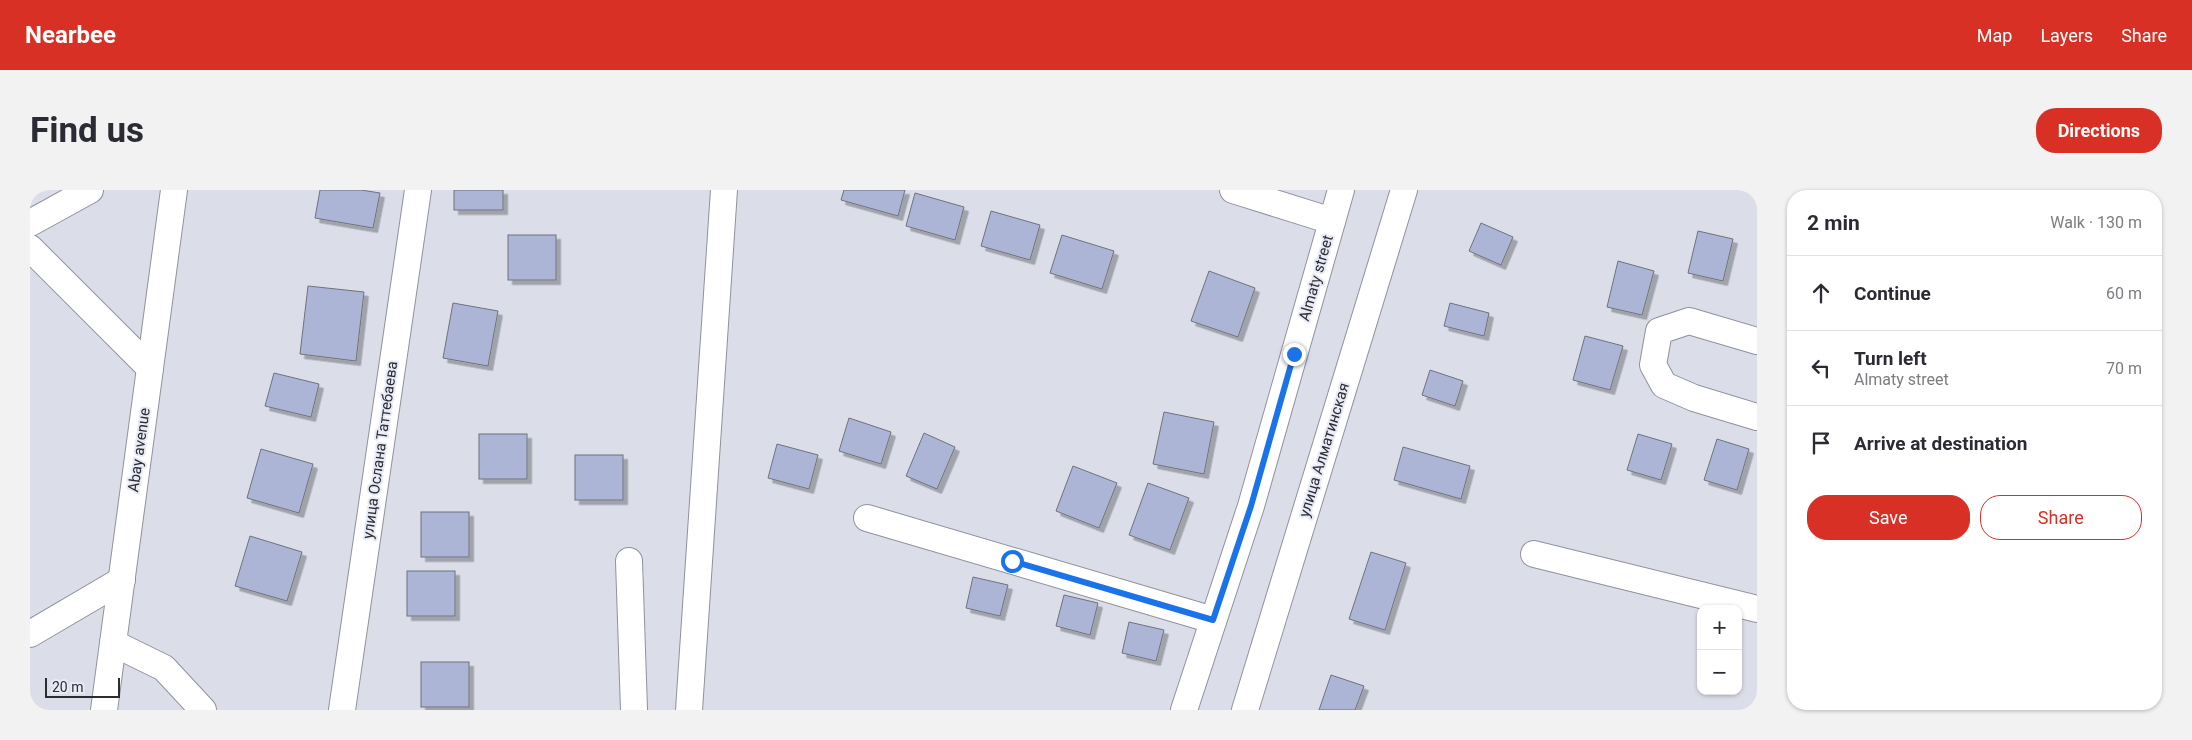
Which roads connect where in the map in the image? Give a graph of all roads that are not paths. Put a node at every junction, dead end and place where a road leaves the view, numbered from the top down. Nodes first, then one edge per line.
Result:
1 (90, 190) edge
2 (174, 190) edge
3 (418, 190) edge
4 (724, 190) edge
5 (1233, 190) edge
6 (1341, 190) edge
7 (1404, 190) edge
8 (1332, 221) junction
9 (30, 223) edge
10 (30, 248) edge
11 (1757, 341) edge
12 (150, 368) junction
13 (1757, 417) edge
14 (866, 518) dead end
15 (1534, 554) dead end
16 (629, 561) dead end
17 (122, 580) junction
18 (1757, 609) edge
19 (1213, 620) junction
20 (30, 634) edge
21 (113, 643) junction
22 (104, 710) edge
23 (203, 710) edge
24 (342, 710) edge
25 (634, 710) edge
26 (689, 710) edge
27 (1184, 710) edge
28 (1245, 710) edge

1 - 9 street
2 - 12 street, Abay avenue
3 - 24 street, улица Ослана Таттебаева
4 - 26 street
5 - 8 street
6 - 8 street, Almaty street
7 - 28 street, улица Алматинская
8 - 19 street, Almaty street
10 - 12 street
11 - 13 street
12 - 17 street, Abay avenue
14 - 19 street
15 - 18 street
16 - 25 street
17 - 20 street
17 - 21 street, Abay avenue
19 - 27 street, Almaty street
21 - 22 street, Abay avenue
21 - 23 street

